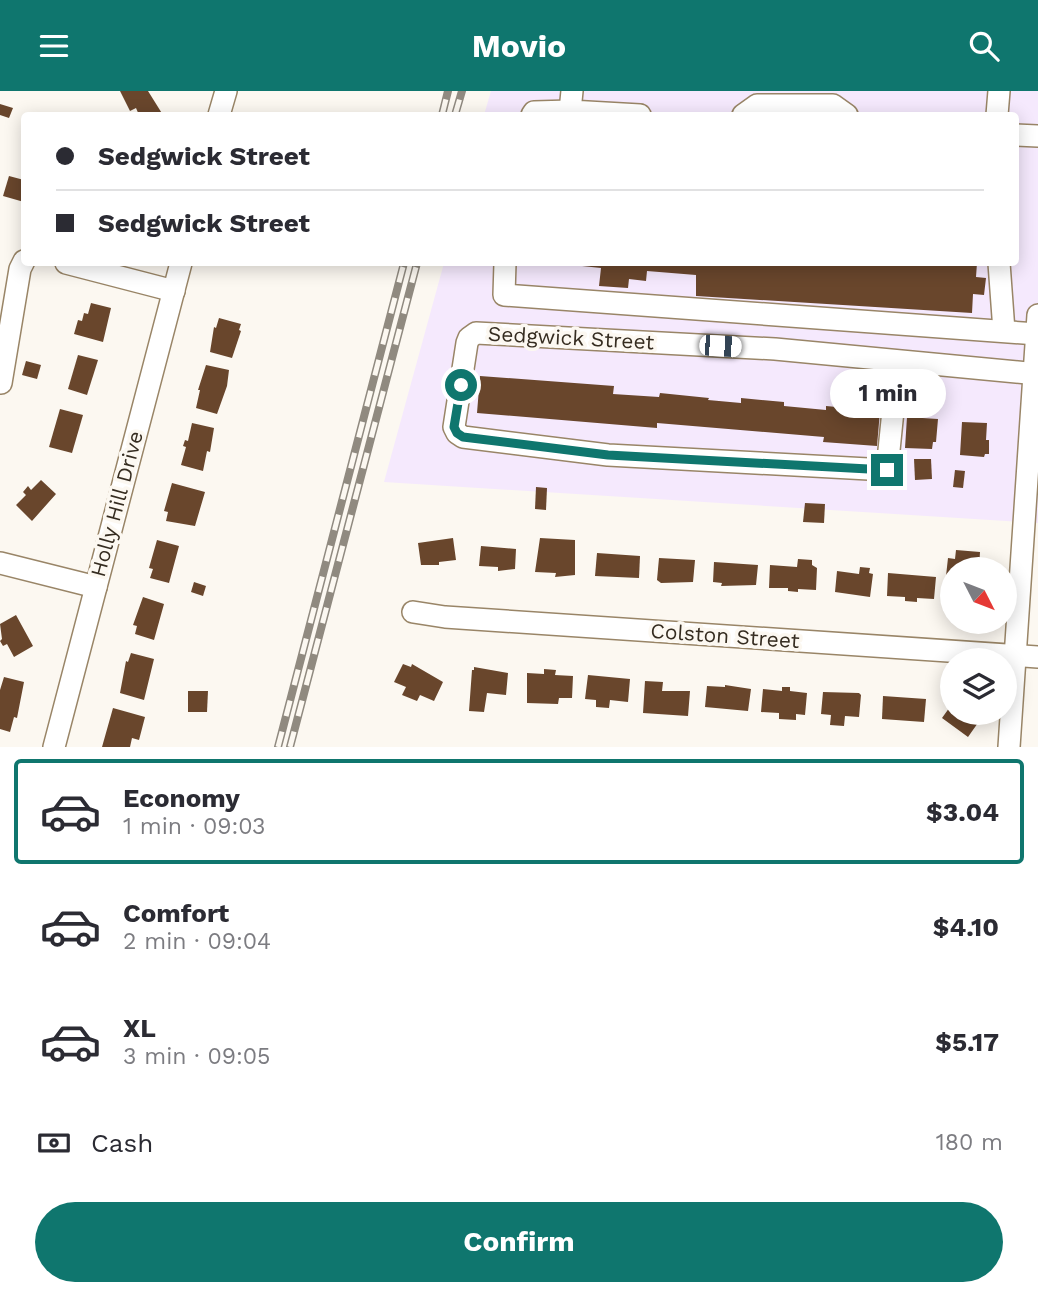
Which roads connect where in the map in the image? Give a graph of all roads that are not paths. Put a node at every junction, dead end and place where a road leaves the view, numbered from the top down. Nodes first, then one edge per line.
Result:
1 (226, 91) edge
2 (999, 91) edge
3 (571, 101) edge
4 (220, 112) edge
5 (534, 112) edge
6 (625, 112) edge
7 (747, 112) edge
8 (843, 112) edge
9 (997, 112) edge
10 (1019, 135) edge
11 (1038, 136) edge
12 (22, 266) edge
13 (78, 266) edge
14 (180, 266) edge
15 (505, 266) edge
16 (999, 266) edge
17 (174, 291) junction
18 (1004, 331) junction
19 (1037, 334) edge
20 (898, 361) junction
21 (1036, 373) edge
22 (1, 383) edge
23 (1035, 421) edge
24 (1032, 498) edge
25 (0, 563) edge
26 (96, 587) junction
27 (413, 612) dead end
28 (1015, 648) edge
29 (940, 650) edge
30 (1017, 655) edge
31 (1038, 657) edge
32 (1010, 725) edge
33 (54, 747) edge
34 (1009, 747) edge

1 - 4 street
2 - 9 street
3 - 5 street
3 - 6 street
7 - 8 street
10 - 11 street
12 - 22 street
13 - 17 street
14 - 17 street, Holly Hill Drive
15 - 18 street
16 - 18 street
17 - 26 street, Holly Hill Drive
18 - 19 street
19 - 21 street
20 - 20 street, Sedgwick Street
20 - 21 street, Sedgwick Street
21 - 23 street
23 - 24 street
24 - 28 street
25 - 26 street
26 - 33 street, Holly Hill Drive
27 - 29 street, Colston Street
30 - 31 street, Colston Street
32 - 34 street

